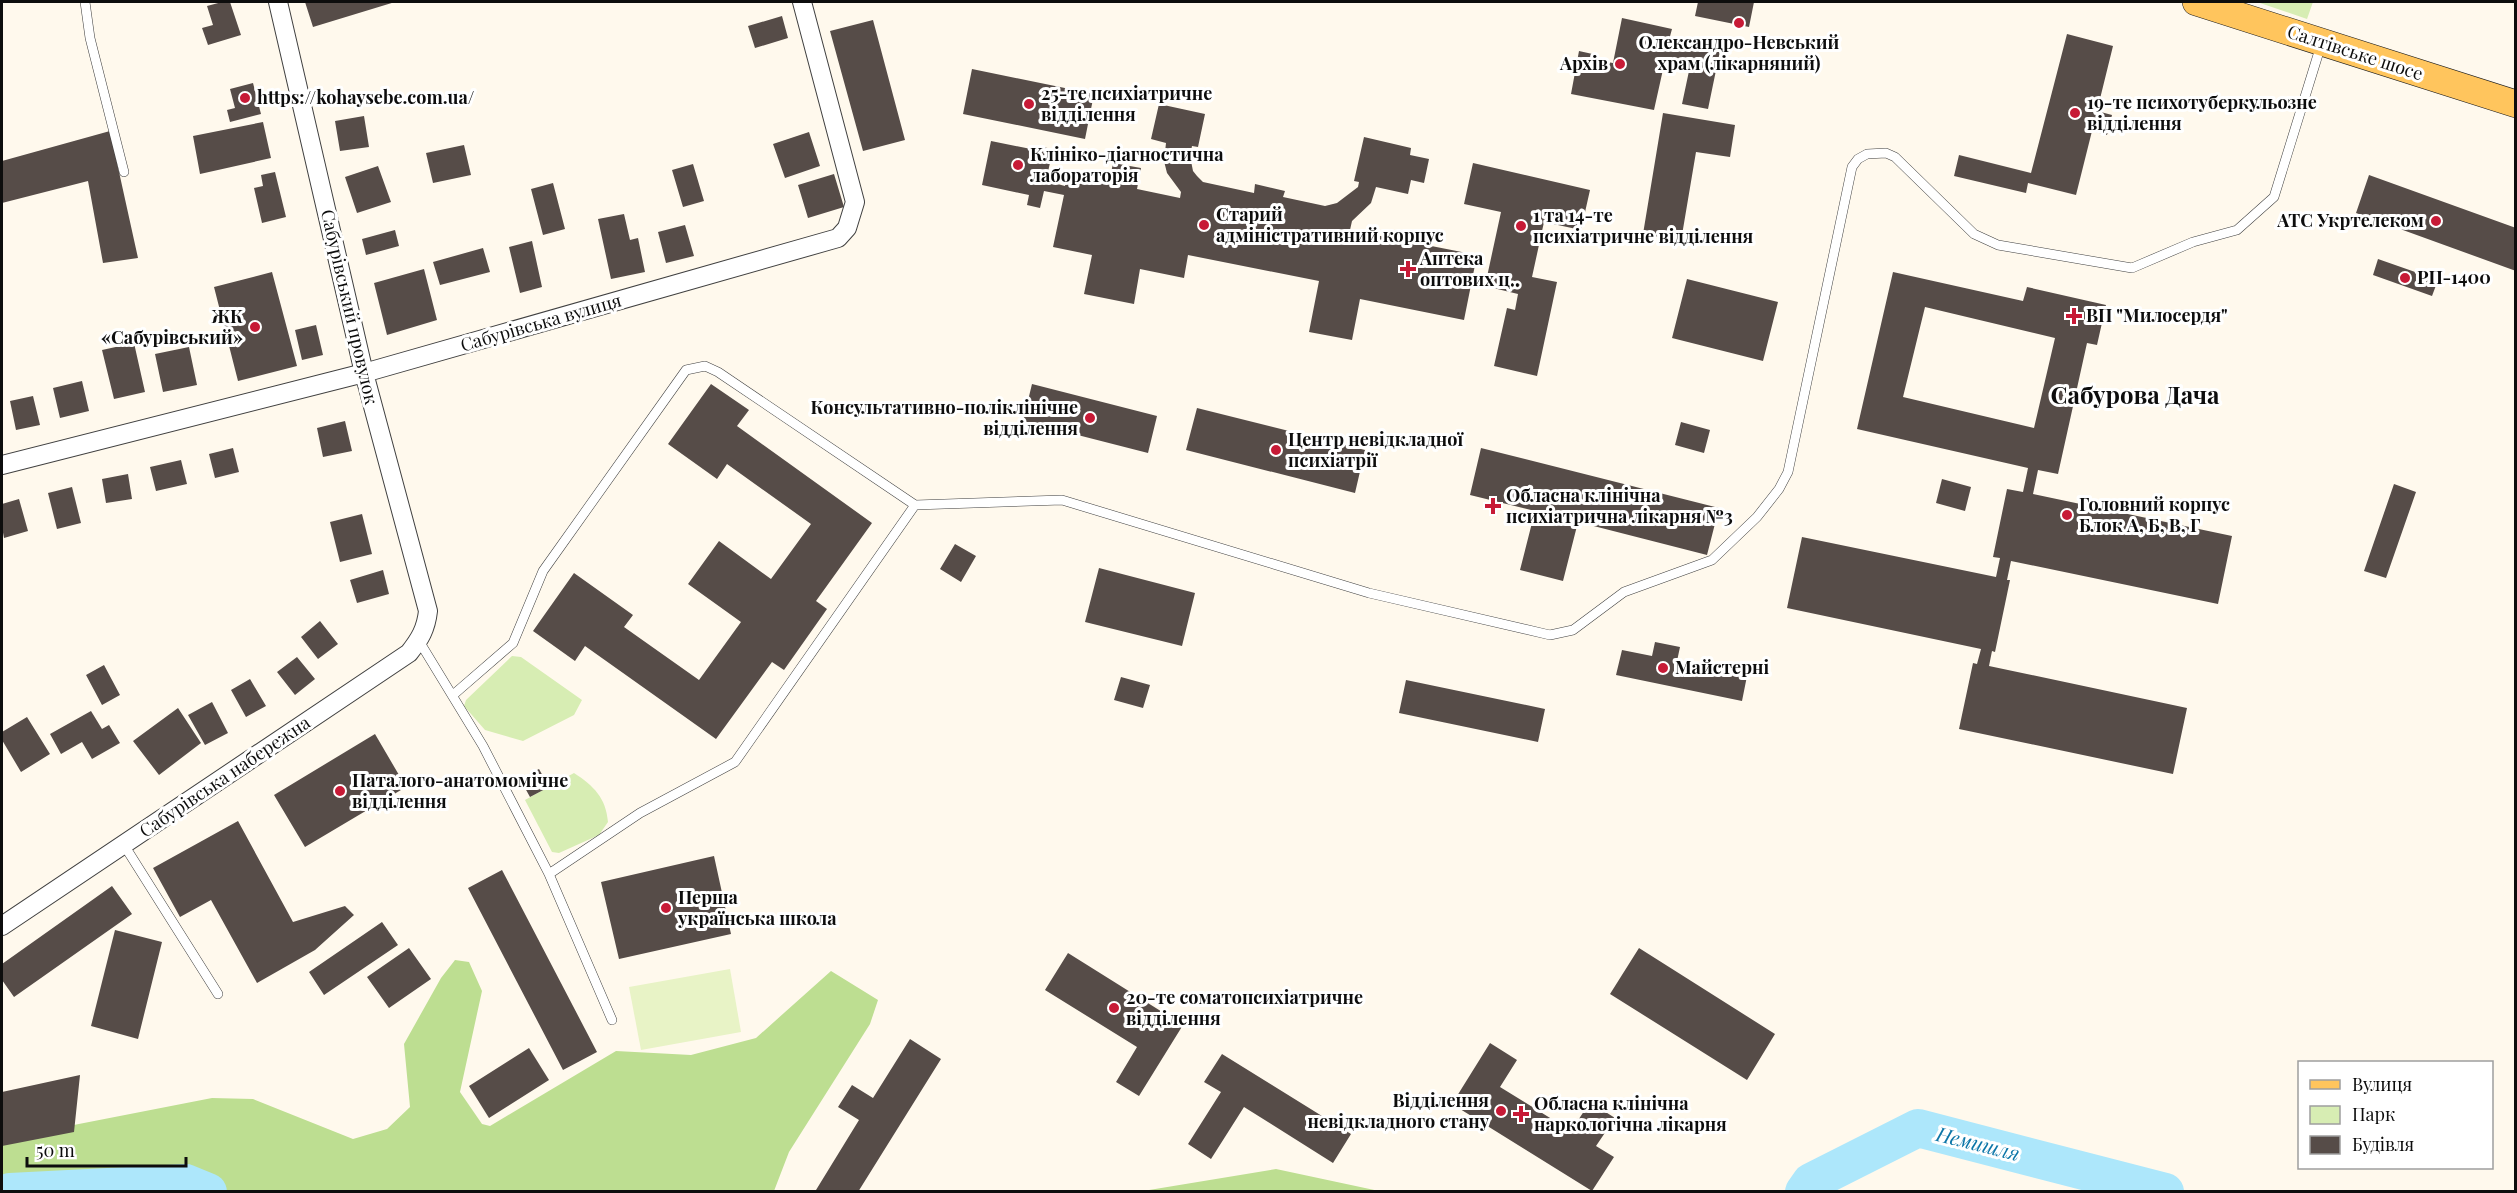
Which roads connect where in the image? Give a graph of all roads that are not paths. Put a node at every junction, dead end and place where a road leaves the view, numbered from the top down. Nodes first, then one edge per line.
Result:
1 (85, 2) edge
2 (278, 2) edge
3 (802, 2) edge
4 (2196, 2) edge
5 (2322, 42) junction
6 (2516, 104) edge
7 (124, 171) dead end
8 (364, 373) junction
9 (2, 465) edge
10 (915, 505) junction
11 (419, 641) junction
12 (453, 695) junction
13 (124, 845) junction
14 (549, 873) junction
15 (2, 926) edge
16 (218, 994) dead end
17 (612, 1020) dead end

1 - 7 lane
2 - 8 street, Сабурівський провулок
3 - 8 street, Сабурівська вулиця
4 - 5 main road, Салтівське шосе
5 - 6 main road, Салтівське шосе
5 - 10 lane
8 - 9 street, Сабурівська вулиця
8 - 11 street, Сабурівський провулок
10 - 12 lane
10 - 14 lane
11 - 12 lane
11 - 13 street, Сабурівська набережна
12 - 14 lane
13 - 15 street, Сабурівська набережна
13 - 16 lane
14 - 17 lane

